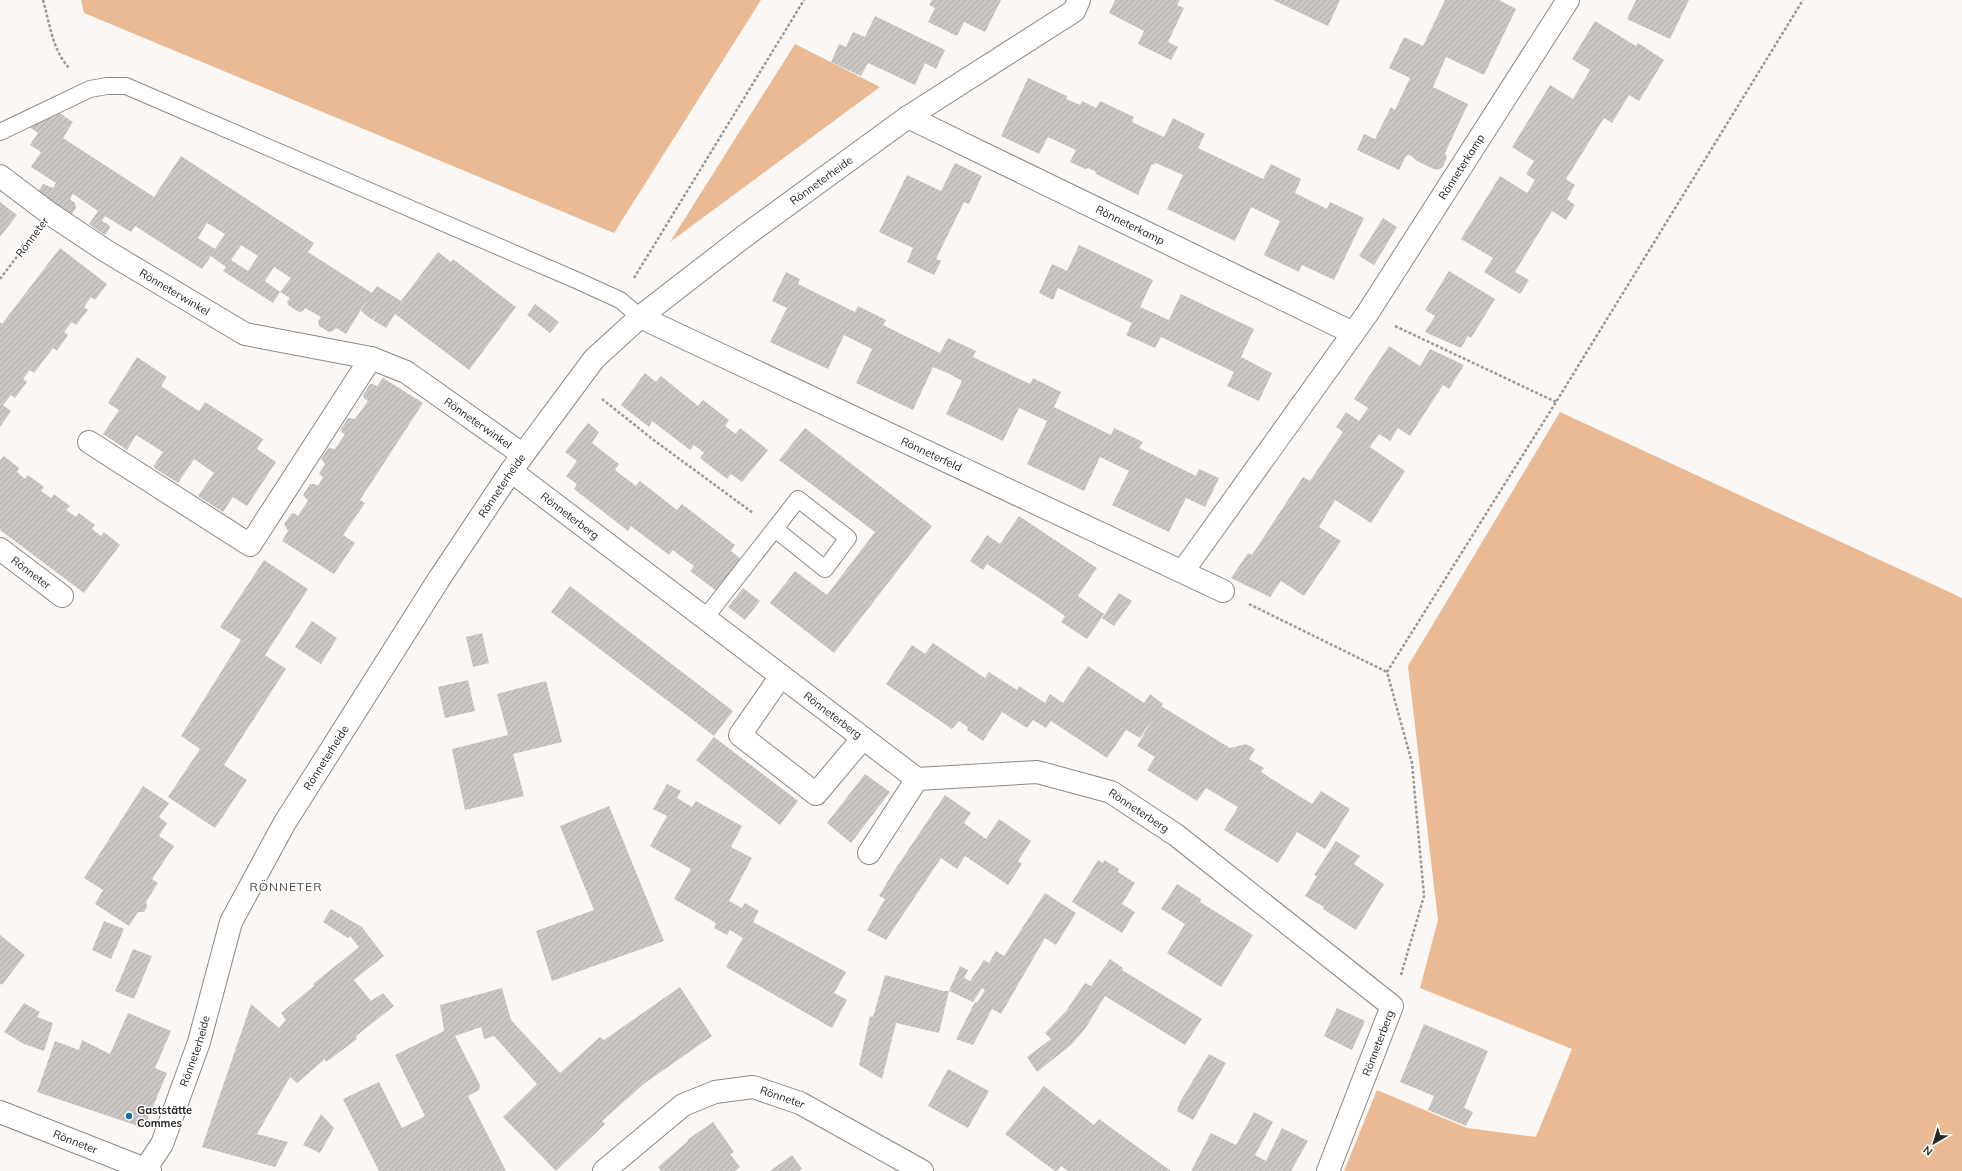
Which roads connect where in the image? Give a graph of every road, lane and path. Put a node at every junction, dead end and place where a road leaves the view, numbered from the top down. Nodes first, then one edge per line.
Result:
1 (42, 0) edge
2 (804, 0) edge
3 (1079, 0) edge
4 (1568, 0) edge
5 (1803, 0) edge
6 (90, 89) junction
7 (908, 117) junction
8 (0, 132) edge
9 (0, 176) edge
10 (49, 214) junction
11 (0, 279) edge
12 (620, 300) junction
13 (1367, 314) junction
14 (640, 316) junction
15 (1353, 333) junction
16 (371, 358) junction
17 (578, 380) junction
18 (1556, 402) junction
19 (89, 442) dead end
20 (517, 462) junction
21 (775, 529) junction
22 (0, 549) edge
23 (1183, 571) junction
24 (1223, 591) joint
25 (62, 596) dead end
26 (705, 618) junction
27 (1387, 672) junction
28 (781, 676) junction
29 (863, 738) junction
30 (917, 779) junction
31 (869, 853) dead end
32 (1392, 1006) junction
33 (0, 1112) edge
34 (146, 1170) edge
35 (604, 1171) edge
36 (922, 1171) edge
37 (1328, 1171) edge

1 - 6 path
2 - 12 path
3 - 7 street, Rönneterheide
4 - 13 street, Rönneterkamp
5 - 18 path
6 - 8 lane
6 - 12 lane
7 - 14 street, Rönneterheide
7 - 15 street, Rönneterkamp
9 - 10 street, Rönneterwinkel
10 - 11 path, Rönneter
10 - 16 street, Rönneterwinkel
12 - 14 lane
13 - 15 street, Rönneterkamp
13 - 18 path
14 - 17 street, Rönneterheide
14 - 23 street, Rönneterfeld
15 - 23 street, Rönneterkamp
16 - 19 street
16 - 20 street, Rönneterwinkel
17 - 20 street, Rönneterheide
17 - 21 path
18 - 27 path
20 - 26 street, Rönneterberg
20 - 34 street, Rönneterheide
21 - 21 lane
21 - 26 lane
22 - 25 street, Rönneter
23 - 24 street, Rönneterfeld
24 - 27 path
26 - 28 street, Rönneterberg
27 - 32 path
28 - 29 street, Rönneterberg
28 - 29 street
29 - 30 street, Rönneterberg
30 - 31 street
30 - 32 street, Rönneterberg
32 - 37 street, Rönneterberg
33 - 34 street, Rönneter
35 - 36 street, Rönneter

